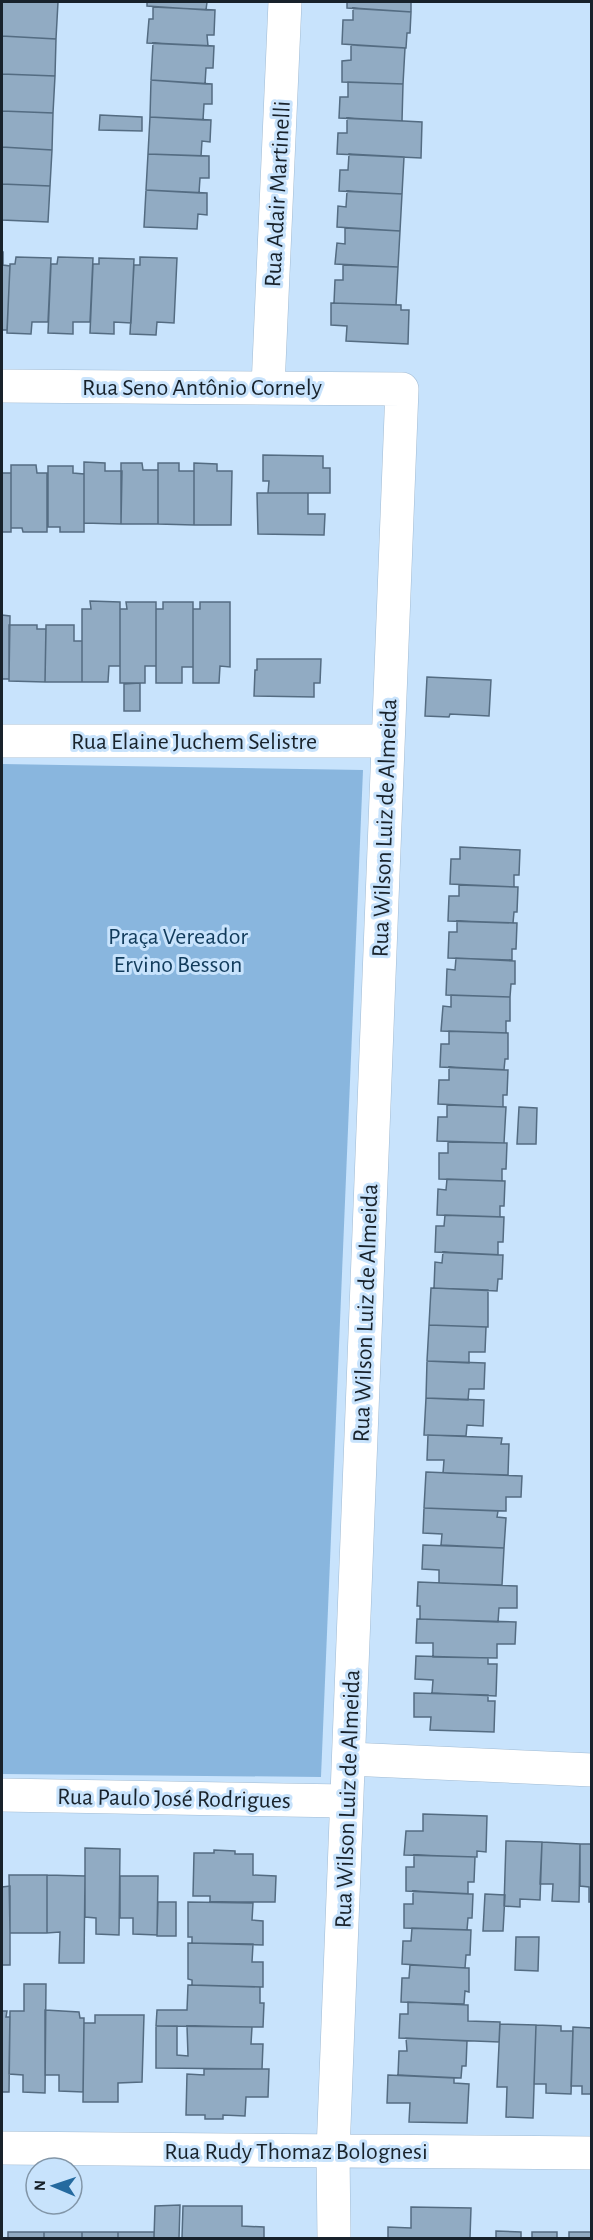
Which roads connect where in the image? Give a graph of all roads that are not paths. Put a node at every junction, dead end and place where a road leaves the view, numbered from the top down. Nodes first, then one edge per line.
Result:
1 (285, 2) edge
2 (2, 386) edge
3 (268, 387) junction
4 (402, 388) joint
5 (2, 741) edge
6 (387, 741) junction
7 (349, 1760) junction
8 (591, 1770) edge
9 (2, 1795) edge
10 (346, 1801) junction
11 (2, 2148) edge
12 (333, 2152) junction
13 (591, 2153) edge
14 (334, 2238) edge

1 - 3 street, Rua Adair Martinelli
2 - 3 street, Rua Seno Antônio Cornely
3 - 4 street, Rua Seno Antônio Cornely
4 - 6 street, Rua Wilson Luiz de Almeida
5 - 6 street, Rua Elaine Juchem Selistre
6 - 7 street, Rua Wilson Luiz de Almeida
7 - 8 street
7 - 10 street, Rua Wilson Luiz de Almeida
9 - 10 street, Rua Paulo José Rodrigues
10 - 12 street, Rua Wilson Luiz de Almeida
11 - 12 street, Rua Rudy Thomaz Bolognesi
12 - 13 street, Rua Rudy Thomaz Bolognesi
12 - 14 street, Rua Wilson Luiz de Almeida

